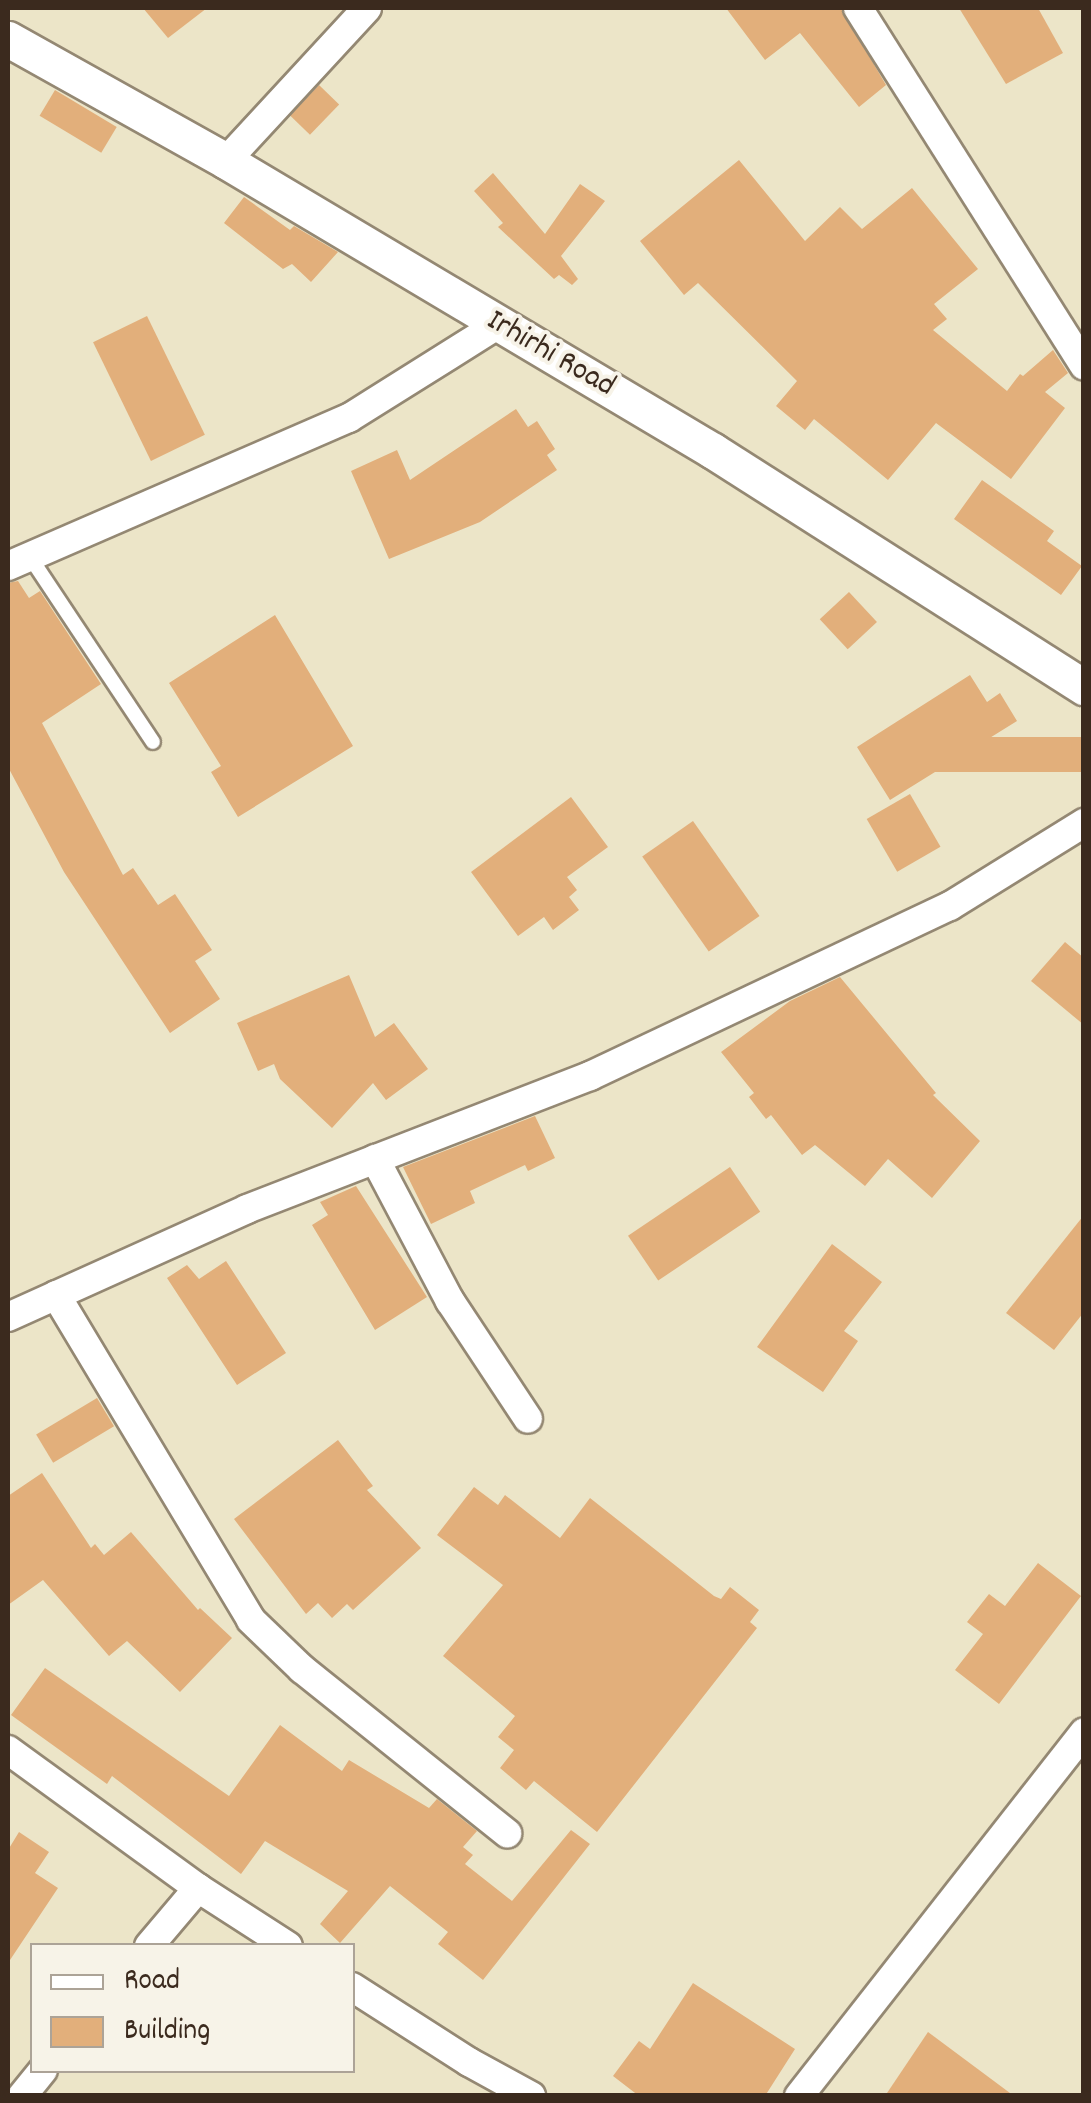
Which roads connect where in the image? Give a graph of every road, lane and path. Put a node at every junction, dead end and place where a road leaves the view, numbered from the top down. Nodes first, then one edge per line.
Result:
1 (367, 8) edge
2 (858, 8) edge
3 (8, 38) edge
4 (226, 161) junction
5 (497, 325) junction
6 (1084, 366) edge
7 (19, 562) edge
8 (1084, 687) edge
9 (153, 742) dead end
10 (1084, 824) edge
11 (375, 1160) junction
12 (56, 1295) junction
13 (8, 1318) edge
14 (528, 1419) dead end
15 (1084, 1733) edge
16 (8, 1750) edge
17 (507, 1833) dead end
18 (198, 1888) junction
19 (152, 1943) edge
20 (283, 1943) edge
21 (355, 1989) edge
22 (41, 2073) edge
23 (22, 2096) edge
24 (531, 2096) edge
25 (800, 2096) edge

1 - 4 street
2 - 6 street
3 - 4 street, Irhirhi Road
4 - 5 street, Irhirhi Road
5 - 7 street
5 - 8 street, Irhirhi Road
7 - 9 lane
10 - 11 street
11 - 12 street
11 - 14 street
12 - 13 street
12 - 17 street
15 - 25 street
16 - 18 street
18 - 19 street
18 - 20 street
21 - 24 street
22 - 23 street

